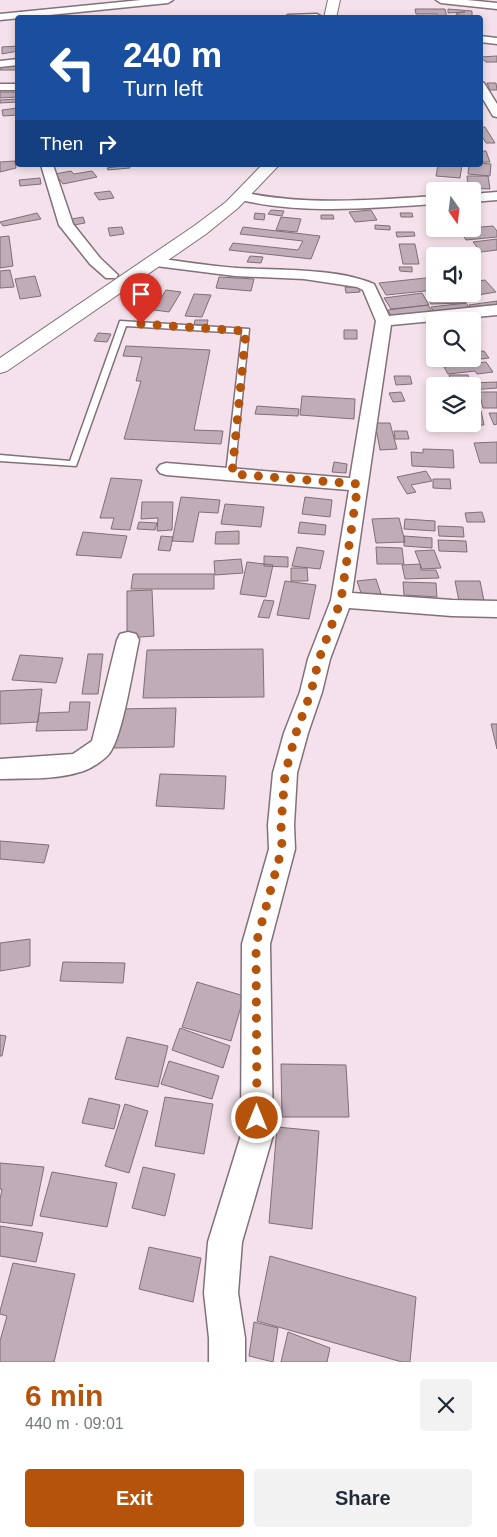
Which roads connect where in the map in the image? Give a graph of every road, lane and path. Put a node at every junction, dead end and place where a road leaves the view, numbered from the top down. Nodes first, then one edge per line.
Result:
1 (101, 0) edge
2 (168, 0) edge
3 (334, 0) edge
4 (441, 0) edge
5 (488, 0) edge
6 (109, 6) junction
7 (497, 6) edge
8 (475, 7) junction
9 (86, 8) junction
10 (32, 15) edge
11 (95, 15) edge
12 (331, 15) edge
13 (15, 17) edge
14 (1, 19) edge
15 (483, 39) edge
16 (497, 41) edge
17 (15, 62) edge
18 (0, 64) edge
19 (0, 87) edge
20 (15, 87) edge
21 (483, 90) edge
22 (497, 114) edge
23 (48, 167) edge
24 (251, 167) edge
25 (269, 167) edge
26 (242, 196) junction
27 (497, 196) edge
28 (481, 197) edge
29 (426, 200) edge
30 (153, 262) junction
31 (111, 275) junction
32 (497, 310) edge
33 (384, 321) junction
34 (0, 349) edge
35 (0, 367) edge
36 (0, 458) edge
37 (166, 469) dead end
38 (232, 474) junction
39 (358, 484) junction
40 (341, 600) junction
41 (497, 608) edge
42 (128, 640) dead end
43 (0, 769) edge
44 (227, 1362) edge

1 - 6 street
2 - 6 street
3 - 12 highway
4 - 8 street
5 - 8 street
6 - 9 street
7 - 8 street
9 - 10 street
9 - 11 street
13 - 14 street
15 - 16 street
17 - 18 street
19 - 20 street
21 - 22 street
23 - 31 street
24 - 31 highway
25 - 26 highway
26 - 29 street
26 - 30 highway
27 - 28 street
30 - 33 street
30 - 35 highway
31 - 34 highway
32 - 33 street
33 - 39 street
36 - 38 lane
37 - 38 street
38 - 39 street
39 - 40 street
40 - 41 street
40 - 44 street
42 - 43 street

